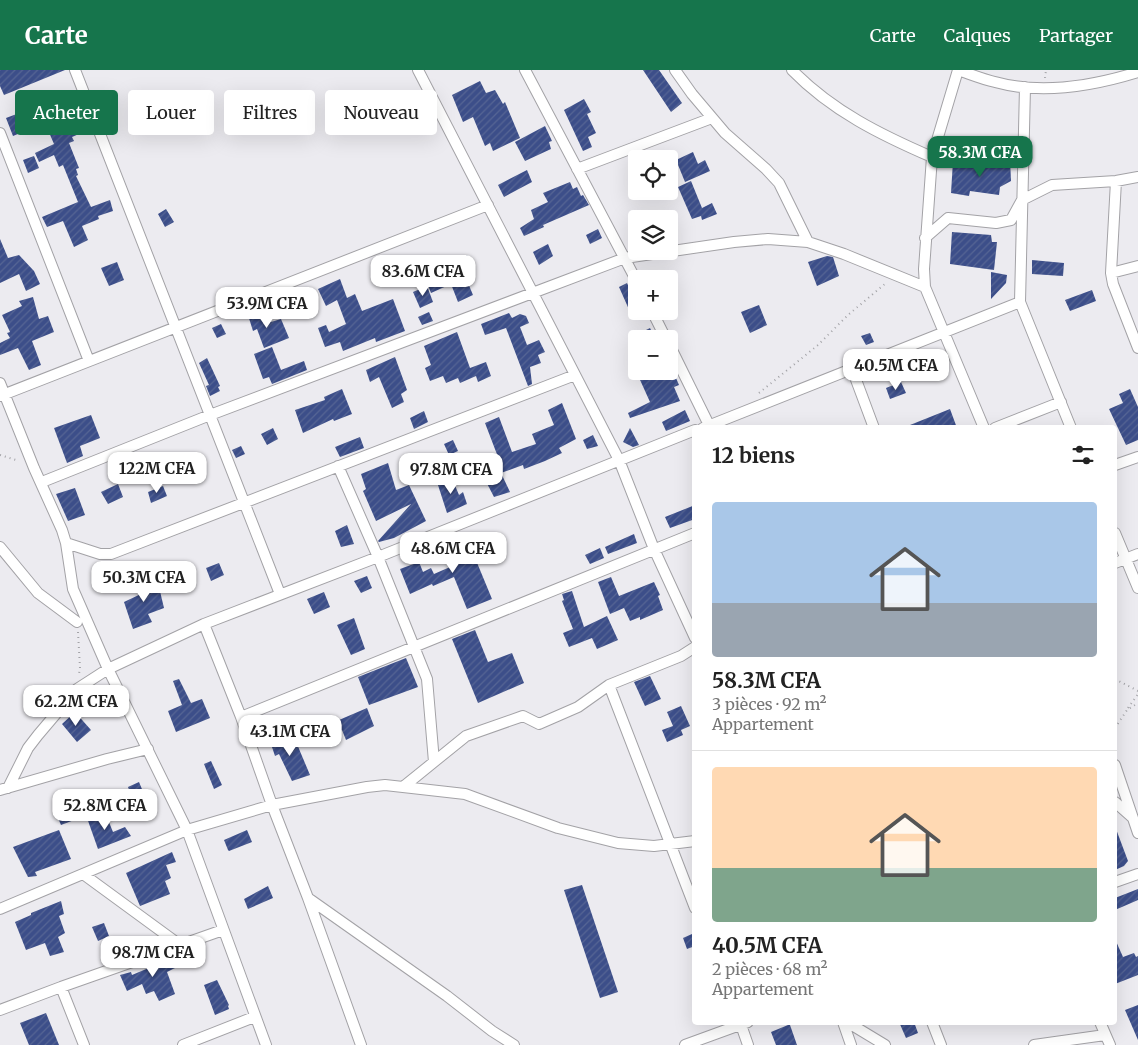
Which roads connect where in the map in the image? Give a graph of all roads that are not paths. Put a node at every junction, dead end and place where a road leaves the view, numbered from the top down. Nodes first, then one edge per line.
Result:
1 (75, 70) edge
2 (418, 70) edge
3 (525, 70) edge
4 (675, 70) edge
5 (792, 70) edge
6 (958, 70) edge
7 (1138, 72) edge
8 (1025, 87) junction
9 (712, 118) junction
10 (0, 133) edge
11 (932, 157) junction
12 (576, 169) junction
13 (1138, 177) edge
14 (1116, 181) junction
15 (1022, 200) junction
16 (488, 205) junction
17 (925, 238) junction
18 (808, 242) junction
19 (625, 258) junction
20 (1138, 266) edge
21 (631, 270) edge
22 (1111, 273) junction
23 (925, 287) junction
24 (533, 294) junction
25 (1020, 302) junction
26 (176, 327) junction
27 (943, 332) junction
28 (1138, 348) edge
29 (89, 361) junction
30 (678, 364) edge
31 (852, 369) junction
32 (576, 375) junction
33 (0, 383) edge
34 (2, 395) edge
35 (1061, 402) junction
36 (210, 415) junction
37 (706, 425) edge
38 (709, 425) edge
39 (873, 425) edge
40 (983, 425) edge
41 (1004, 425) edge
42 (1070, 425) edge
43 (692, 431) edge
44 (1138, 457) edge
45 (619, 460) junction
46 (1117, 464) edge
47 (338, 466) junction
48 (42, 482) junction
49 (244, 502) junction
50 (692, 534) edge
51 (1117, 538) edge
52 (66, 543) junction
53 (0, 547) edge
54 (654, 549) junction
55 (1138, 554) edge
56 (378, 557) junction
57 (1126, 559) junction
58 (1117, 563) edge
59 (1138, 588) edge
60 (280, 594) junction
61 (78, 622) road end
62 (204, 624) junction
63 (692, 631) edge
64 (415, 647) junction
65 (692, 649) edge
66 (108, 669) junction
67 (609, 686) junction
68 (241, 717) junction
69 (148, 749) junction
70 (434, 762) junction
71 (1118, 781) edge
72 (403, 787) junction
73 (4, 789) edge
74 (1117, 804) edge
75 (272, 805) junction
76 (1133, 819) junction
77 (187, 830) junction
78 (1138, 833) edge
79 (692, 841) edge
80 (670, 844) junction
81 (83, 874) junction
82 (1138, 874) edge
83 (1117, 881) edge
84 (308, 898) junction
85 (692, 900) edge
86 (0, 909) edge
87 (223, 930) junction
88 (180, 945) junction
89 (61, 987) junction
90 (0, 1010) edge
91 (254, 1017) junction
92 (738, 1025) edge
93 (743, 1025) edge
94 (844, 1025) edge
95 (853, 1025) edge
96 (933, 1025) edge
97 (1101, 1025) edge
98 (1108, 1040) edge
99 (84, 1045) edge
100 (183, 1045) edge
101 (266, 1045) edge
102 (360, 1045) edge
103 (514, 1045) edge
104 (685, 1045) edge
105 (748, 1045) edge
106 (851, 1045) edge
107 (885, 1045) edge
108 (941, 1045) edge
109 (1034, 1045) edge

1 - 26 street
2 - 16 street
3 - 12 street
4 - 9 street
5 - 11 street
6 - 8 street
6 - 11 street
7 - 8 street
8 - 15 street
9 - 12 street
9 - 18 street
10 - 29 street
11 - 17 street
12 - 19 street
13 - 14 street
14 - 15 street
14 - 22 street
15 - 17 street
15 - 25 street
16 - 24 street
16 - 26 street
17 - 23 street
18 - 19 street
18 - 23 street
19 - 21 street
19 - 24 street
20 - 22 street
22 - 28 street
23 - 27 street
24 - 32 street
24 - 36 street
25 - 27 street
25 - 35 street
26 - 29 street
26 - 36 street
27 - 31 street
27 - 40 street
29 - 34 street
30 - 37 street
31 - 38 street
31 - 39 street
32 - 45 street
32 - 47 street
33 - 34 street
34 - 48 street
35 - 41 street
35 - 42 street
36 - 48 street
36 - 49 street
43 - 45 street
44 - 46 street
45 - 54 street
45 - 56 street
47 - 49 street
47 - 56 street
48 - 52 street
49 - 52 street
49 - 60 street
50 - 54 street
51 - 57 street
52 - 66 street
53 - 61 street
54 - 63 street
54 - 64 street
55 - 57 street
56 - 60 street
56 - 64 street
57 - 58 street
57 - 59 street
60 - 62 street
62 - 66 street
62 - 68 street
64 - 68 street
64 - 70 street
65 - 67 street
66 - 69 street
66 - 73 street
67 - 70 street
67 - 80 street
68 - 75 street
69 - 73 street
69 - 77 street
70 - 72 street
71 - 76 street
72 - 75 street
72 - 80 street
74 - 76 street
75 - 77 street
75 - 84 street
76 - 78 street
77 - 81 street
77 - 87 street
79 - 80 street
80 - 85 street
81 - 86 street
81 - 88 street
82 - 83 street
84 - 102 street
84 - 103 street
87 - 88 street
87 - 91 street
88 - 89 street
89 - 90 street
89 - 99 street
91 - 100 street
91 - 101 street
92 - 104 street
93 - 105 street
94 - 106 street
95 - 107 street
96 - 108 street
97 - 98 street
98 - 109 street

